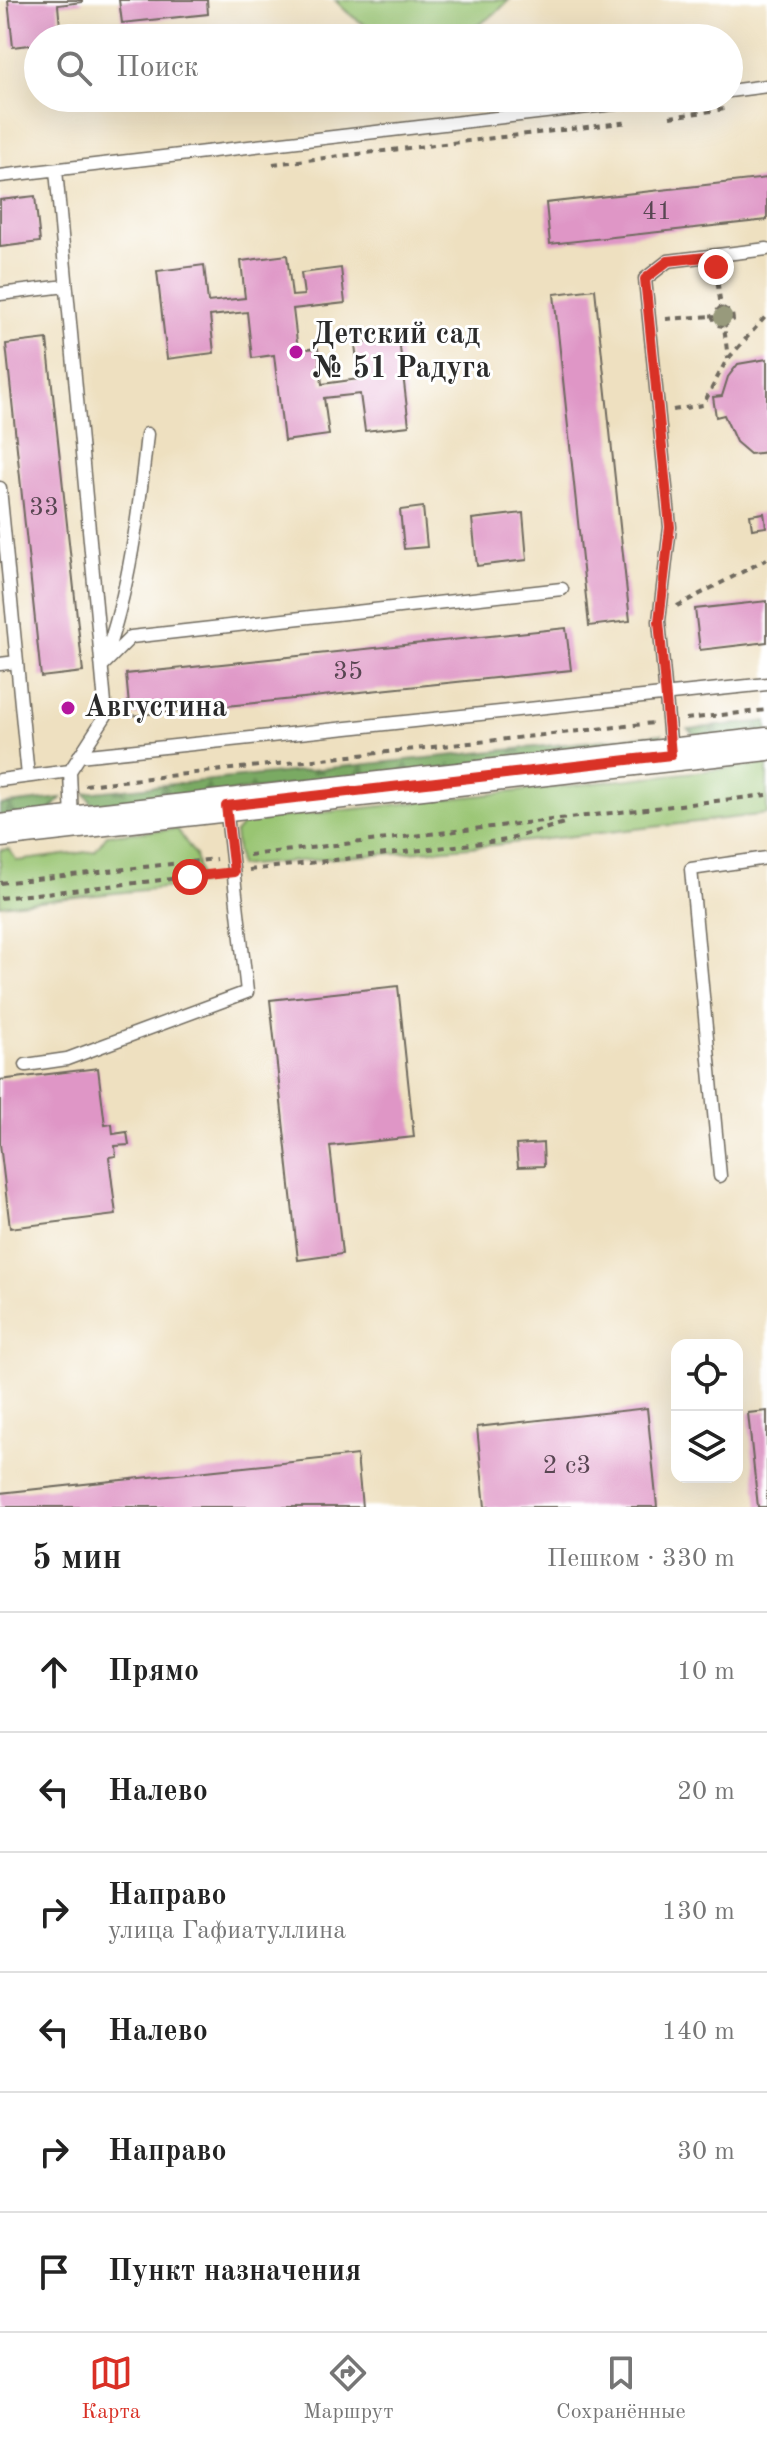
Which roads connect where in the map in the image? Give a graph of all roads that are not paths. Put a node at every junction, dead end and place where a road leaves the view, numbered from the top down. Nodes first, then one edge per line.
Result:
1 (767, 86) edge
2 (743, 89) edge
3 (547, 112) edge
4 (56, 170) junction
5 (0, 176) edge
6 (767, 249) edge
7 (66, 286) junction
8 (0, 294) edge
9 (147, 434) dead end
10 (0, 488) edge
11 (562, 589) dead end
12 (17, 662) junction
13 (0, 664) edge
14 (102, 666) junction
15 (767, 684) edge
16 (665, 695) junction
17 (767, 744) edge
18 (671, 755) junction
19 (79, 756) junction
20 (70, 771) junction
21 (28, 776) junction
22 (0, 780) edge
23 (226, 806) junction
24 (72, 823) junction
25 (0, 831) edge
26 (767, 858) edge
27 (26, 1065) dead end
28 (720, 1176) dead end

1 - 2 lane
3 - 4 lane
4 - 5 lane
4 - 7 lane
6 - 16 lane
7 - 8 lane
7 - 14 lane
9 - 14 lane
10 - 12 lane
11 - 14 lane
12 - 13 lane
12 - 21 lane
14 - 19 lane
15 - 16 lane
16 - 18 lane
16 - 19 lane
17 - 18 street
18 - 23 street
19 - 20 lane
20 - 21 lane
20 - 24 lane
21 - 22 lane
23 - 24 street
23 - 27 lane
24 - 25 street
26 - 28 lane

